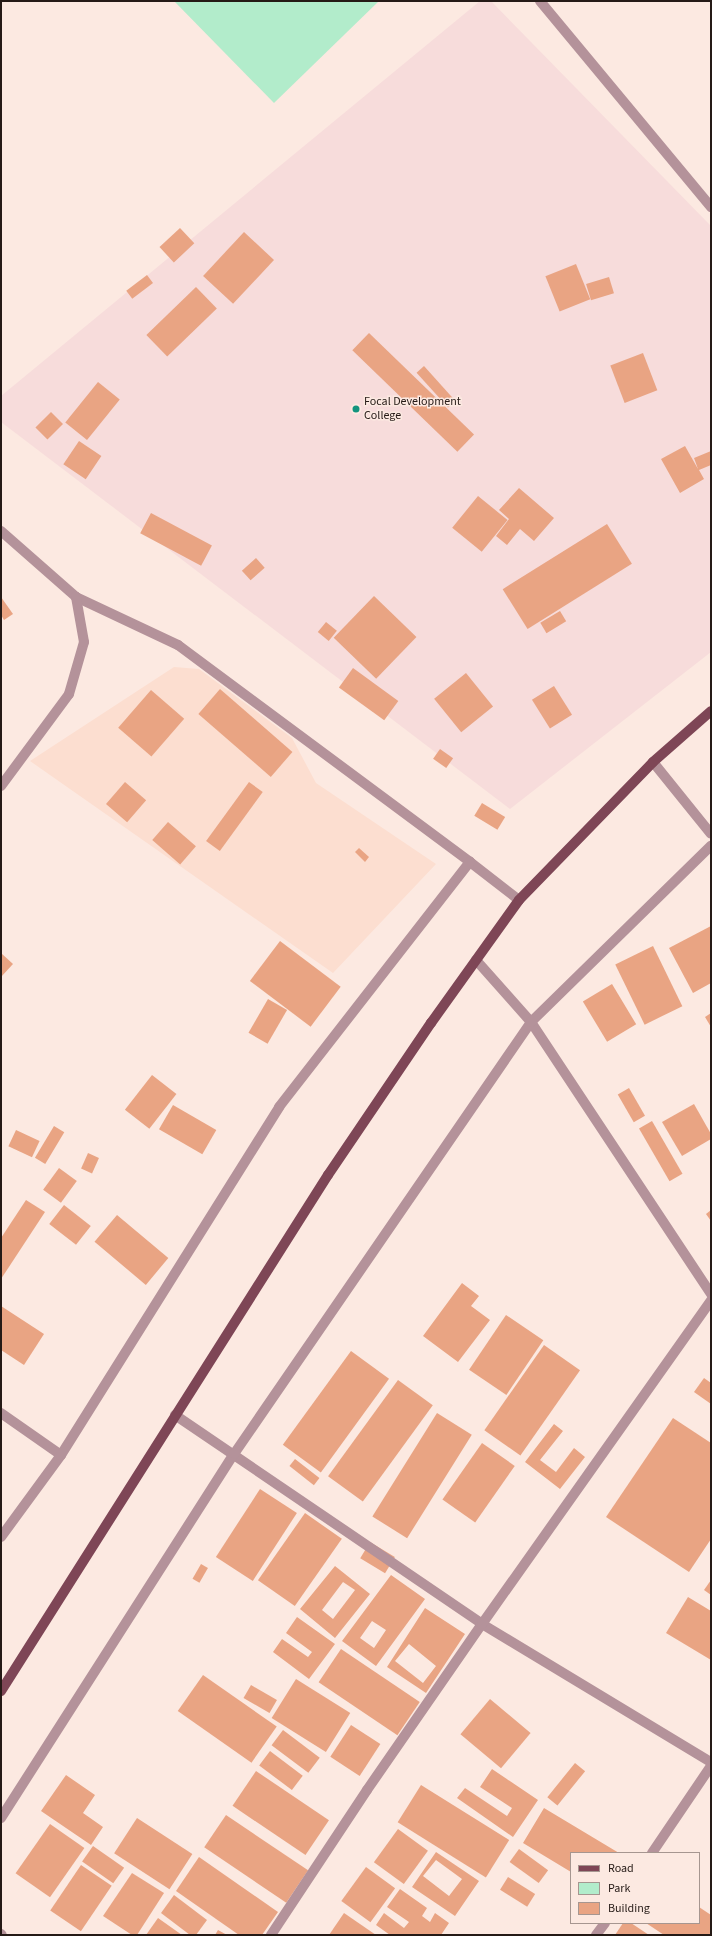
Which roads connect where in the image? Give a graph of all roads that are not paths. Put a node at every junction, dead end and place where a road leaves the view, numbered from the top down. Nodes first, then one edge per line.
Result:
1 (540, 1) edge
2 (711, 207) edge
3 (1, 531) edge
4 (76, 597) junction
5 (711, 711) edge
6 (653, 762) junction
7 (1, 786) edge
8 (711, 834) edge
9 (711, 846) edge
10 (470, 862) junction
11 (519, 900) junction
12 (476, 960) junction
13 (531, 1022) junction
14 (711, 1294) edge
15 (711, 1300) edge
16 (1, 1413) edge
17 (175, 1415) junction
18 (234, 1454) junction
19 (61, 1455) junction
20 (1, 1538) edge
21 (482, 1624) junction
22 (1, 1691) edge
23 (711, 1762) edge
24 (711, 1766) edge
25 (1, 1818) edge
26 (653, 1852) edge
27 (604, 1924) edge
28 (271, 1935) edge
29 (596, 1935) edge

1 - 2 street
3 - 4 street
4 - 7 street
4 - 10 street
5 - 6 main road
6 - 8 street
6 - 11 main road
9 - 13 street
10 - 11 street
10 - 19 street
11 - 12 main road
12 - 13 street
12 - 17 main road
13 - 14 street
13 - 18 street
15 - 21 street
16 - 19 street
17 - 18 street
17 - 22 main road
18 - 21 street
18 - 25 street
19 - 20 street
21 - 23 street
21 - 28 street
24 - 26 street
27 - 29 street

